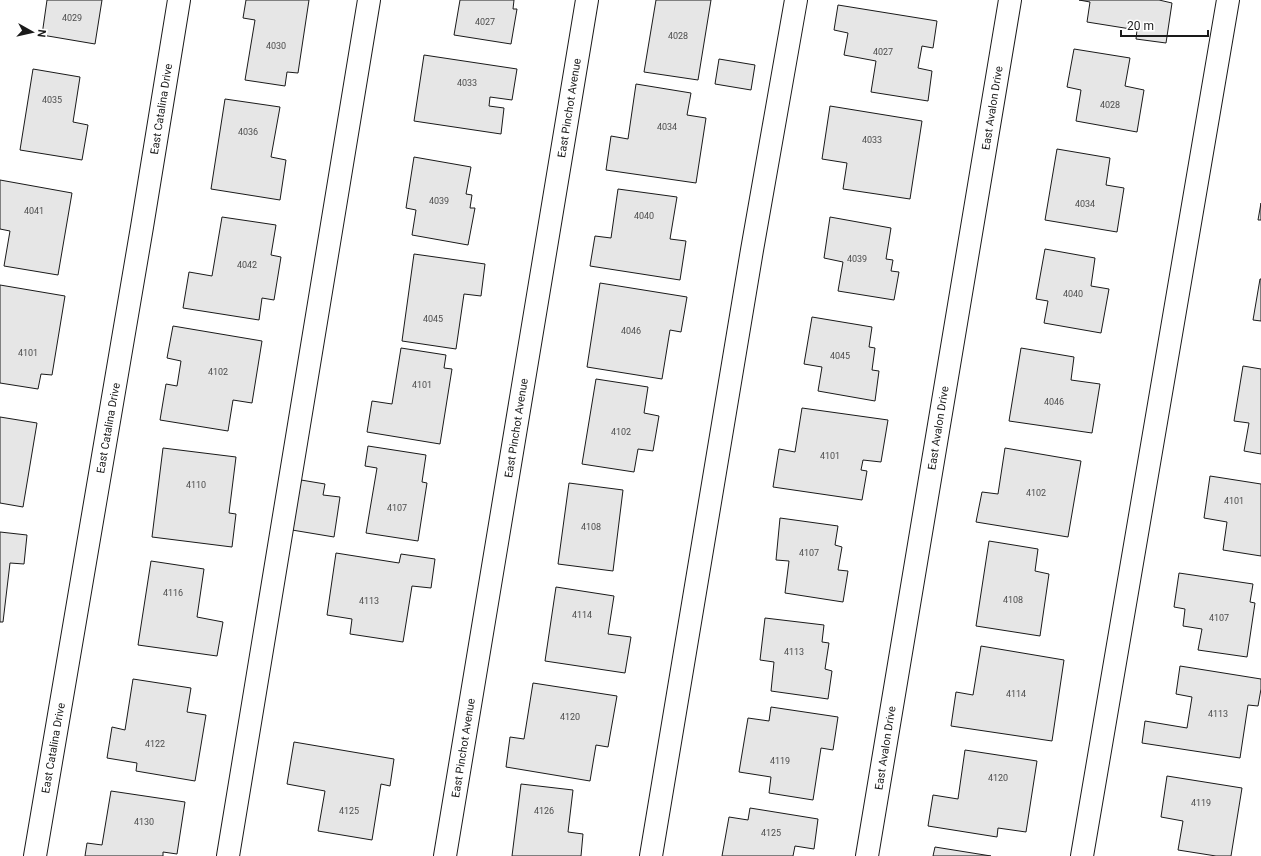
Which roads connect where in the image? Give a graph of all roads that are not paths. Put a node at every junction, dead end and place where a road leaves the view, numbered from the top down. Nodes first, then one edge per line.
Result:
1 (178, 0) edge
2 (369, 0) edge
3 (587, 0) edge
4 (796, 0) edge
5 (1010, 0) edge
6 (1228, 0) edge
7 (35, 856) edge
8 (228, 856) edge
9 (445, 856) edge
10 (651, 856) edge
11 (867, 856) edge
12 (1082, 856) edge

1 - 7 street, East Catalina Drive
2 - 8 street
3 - 9 street, East Pinchot Avenue
4 - 10 street
5 - 11 street, East Avalon Drive
6 - 12 street

